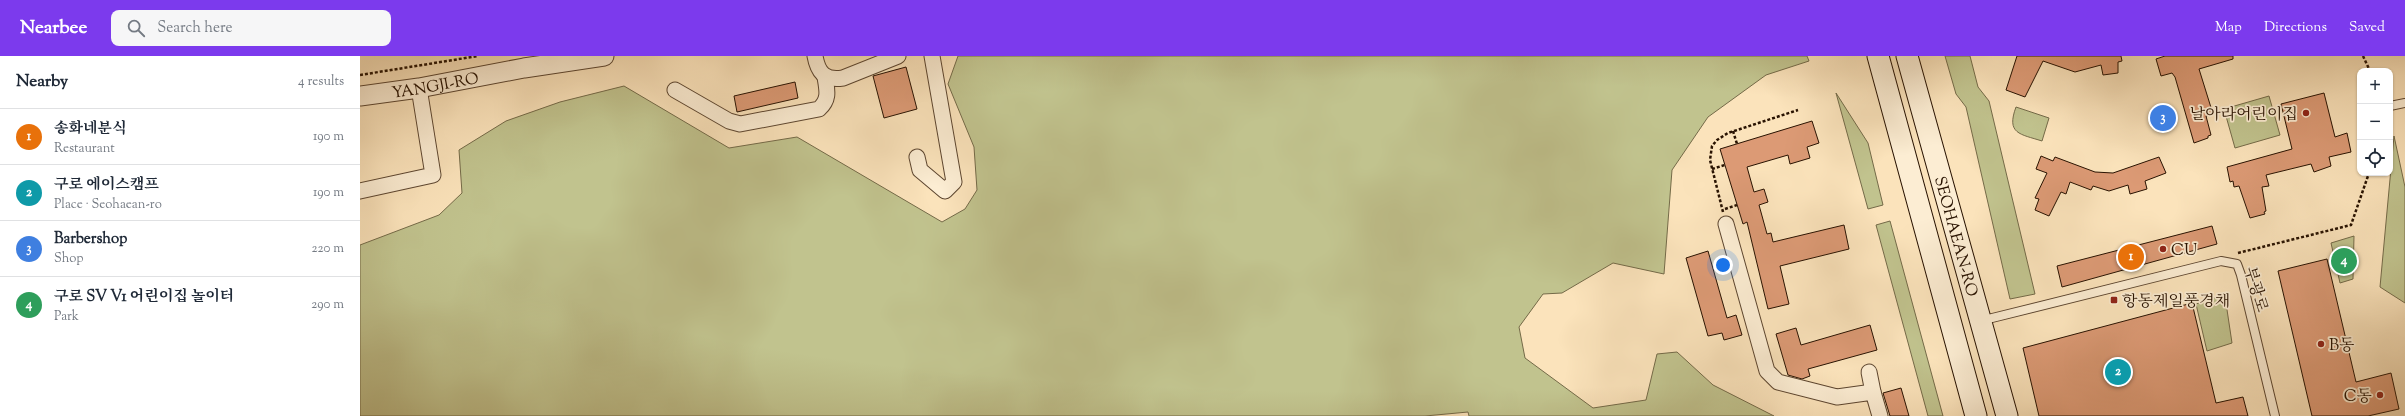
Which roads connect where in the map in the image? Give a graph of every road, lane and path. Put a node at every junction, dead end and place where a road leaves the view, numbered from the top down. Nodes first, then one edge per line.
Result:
1 (478, 56) edge
2 (604, 56) edge
3 (816, 56) edge
4 (898, 56) edge
5 (932, 56) edge
6 (1878, 56) edge
7 (1907, 56) edge
8 (2363, 56) edge
9 (459, 58) edge
10 (523, 62) edge
11 (2369, 68) edge
12 (360, 75) edge
13 (825, 77) junction
14 (419, 88) junction
15 (676, 90) dead end
16 (360, 96) edge
17 (2405, 103) edge
18 (2393, 105) edge
19 (1798, 110) dead end
20 (1733, 131) junction
21 (1736, 144) dead end
22 (917, 156) dead end
23 (1725, 165) dead end
24 (1712, 168) junction
25 (2368, 176) edge
26 (360, 191) edge
27 (1737, 205) dead end
28 (1724, 217) junction
29 (2234, 254) dead end
30 (1979, 322) junction
31 (1868, 372) dead end
32 (1873, 392) junction
33 (1880, 416) edge
34 (1976, 416) edge
35 (2007, 416) edge
36 (2275, 416) edge

1 - 9 path
2 - 10 street, YANGJI-RO
3 - 13 street
4 - 13 street
5 - 22 street
6 - 34 main road, SEOHAEAN-RO
7 - 30 main road, SEOHAEAN-RO
8 - 11 path
9 - 12 path
10 - 14 street, YANGJI-RO
13 - 15 street
14 - 16 street, YANGJI-RO
14 - 26 street
17 - 18 lane
19 - 20 path
20 - 21 path
20 - 24 path
23 - 24 path
24 - 28 path
25 - 29 path
27 - 28 path
28 - 32 street
30 - 35 main road, SEOHAEAN-RO
30 - 36 lane, 부광로
31 - 32 street
32 - 33 street

